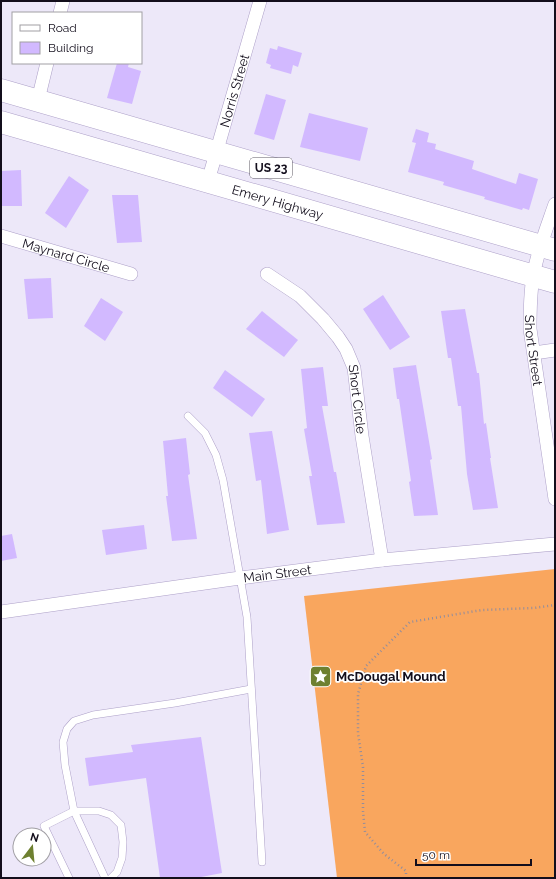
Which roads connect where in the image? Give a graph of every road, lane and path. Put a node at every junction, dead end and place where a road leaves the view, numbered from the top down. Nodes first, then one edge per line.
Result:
1 (63, 1) edge
2 (260, 1) edge
3 (60, 12) edge
4 (47, 64) edge
5 (1, 90) edge
6 (38, 100) junction
7 (1, 122) edge
8 (216, 152) junction
9 (208, 181) junction
10 (555, 204) edge
11 (1, 236) edge
12 (548, 248) edge
13 (131, 274) dead end
14 (267, 274) dead end
15 (533, 276) junction
16 (555, 282) edge
17 (555, 350) edge
18 (534, 352) junction
19 (188, 416) dead end
20 (555, 499) edge
21 (555, 544) edge
22 (382, 560) junction
23 (240, 578) junction
24 (555, 605) edge
25 (1, 612) edge
26 (251, 689) junction
27 (74, 811) junction
28 (262, 862) dead end
29 (69, 878) edge
30 (105, 878) edge
31 (111, 878) edge
32 (406, 878) edge

1 - 3 street
2 - 8 street, Norris Street
4 - 6 street
5 - 6 highway, US 23
6 - 8 highway, US 23
7 - 9 highway, Emery Highway / US 23
8 - 9 street, Norris Street
8 - 12 highway, US 23
9 - 15 highway, Emery Highway / US 23
10 - 12 street, Short Street
11 - 13 street, Maynard Circle
12 - 15 street, Short Street
14 - 22 street, Short Circle
15 - 16 highway, Emery Highway / US 23
15 - 18 street, Short Street
17 - 18 street
18 - 20 street, Short Street
19 - 23 lane
21 - 22 street, Main Street
22 - 23 street, Main Street
23 - 25 street, Main Street
23 - 26 lane
24 - 32 path
26 - 27 lane
26 - 28 lane
27 - 29 lane
27 - 30 lane
27 - 31 lane

